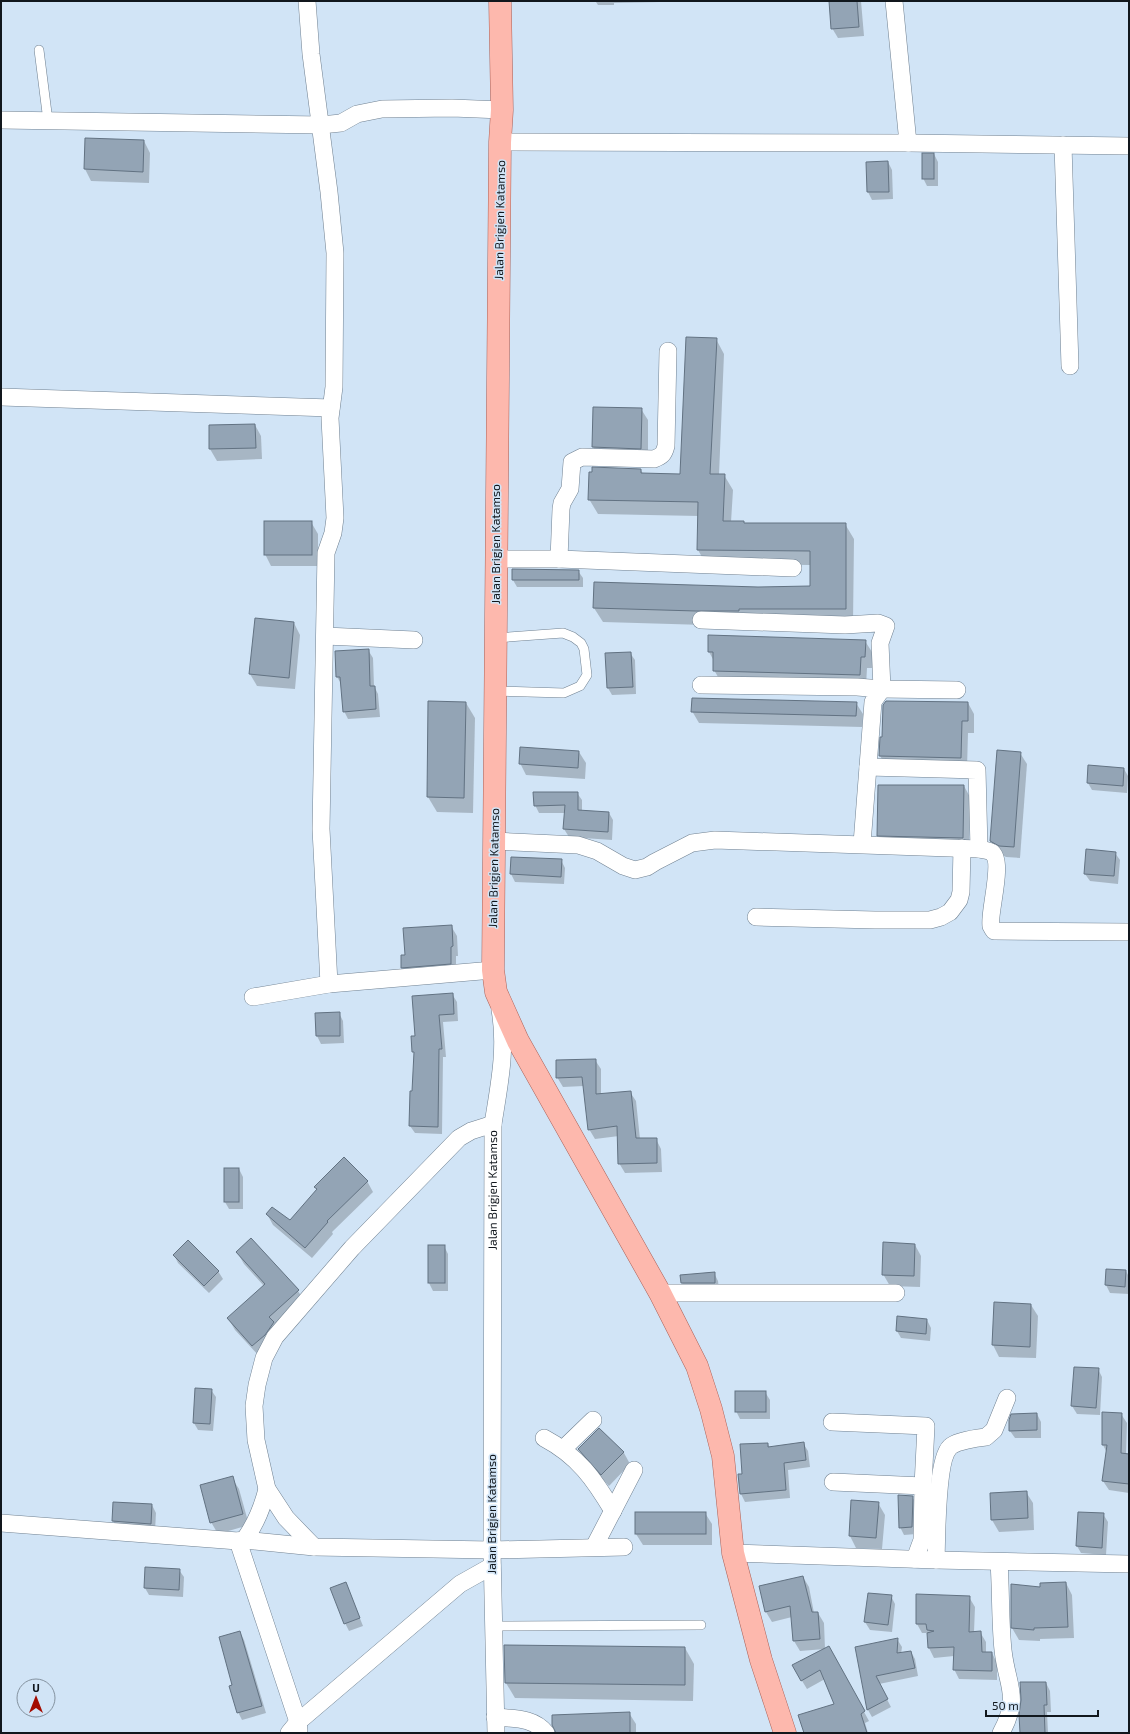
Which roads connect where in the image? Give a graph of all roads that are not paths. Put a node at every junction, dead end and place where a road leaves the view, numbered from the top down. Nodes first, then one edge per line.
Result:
1 (307, 1) edge
2 (500, 1) edge
3 (894, 1) edge
4 (39, 50) dead end
5 (502, 110) junction
6 (1, 120) edge
7 (48, 121) junction
8 (320, 125) junction
9 (500, 142) junction
10 (908, 143) junction
11 (1063, 145) junction
12 (1129, 146) edge
13 (668, 351) dead end
14 (1070, 366) dead end
15 (1, 397) edge
16 (331, 408) junction
17 (496, 559) junction
18 (559, 559) junction
19 (793, 568) dead end
20 (701, 620) dead end
21 (325, 636) junction
22 (496, 638) junction
23 (414, 640) dead end
24 (701, 685) dead end
25 (882, 689) junction
26 (957, 690) dead end
27 (495, 691) junction
28 (868, 767) junction
29 (494, 841) junction
30 (862, 844) junction
31 (970, 849) junction
32 (756, 917) dead end
33 (1129, 932) edge
34 (492, 970) junction
35 (329, 984) junction
36 (496, 992) junction
37 (253, 997) dead end
38 (493, 1124) junction
39 (660, 1293) junction
40 (896, 1293) dead end
41 (1007, 1398) dead end
42 (593, 1420) dead end
43 (832, 1422) dead end
44 (544, 1438) dead end
45 (563, 1449) junction
46 (634, 1470) dead end
47 (833, 1482) dead end
48 (923, 1486) junction
49 (267, 1489) junction
50 (613, 1511) junction
51 (1, 1523) edge
52 (241, 1541) junction
53 (314, 1547) junction
54 (594, 1547) junction
55 (624, 1547) dead end
56 (733, 1553) junction
57 (492, 1558) junction
58 (915, 1559) junction
59 (936, 1560) junction
60 (999, 1562) junction
61 (1129, 1564) edge
62 (701, 1624) dead end
63 (493, 1626) junction
64 (496, 1725) edge
65 (295, 1729) edge
66 (546, 1733) edge
67 (785, 1733) edge
68 (1001, 1733) edge

1 - 8 street
2 - 5 main road, Jalan Brigjen Katamso
3 - 10 street
4 - 7 lane
5 - 8 street
5 - 9 main road, Jalan Brigjen Katamso
6 - 7 street
7 - 8 street
8 - 16 street
9 - 10 street
9 - 17 main road, Jalan Brigjen Katamso
10 - 11 street
11 - 12 street
11 - 14 street
13 - 18 street
15 - 16 street
16 - 21 street
17 - 18 street
17 - 22 main road, Jalan Brigjen Katamso
18 - 19 street
20 - 25 street
21 - 23 street
21 - 35 street
22 - 27 main road, Jalan Brigjen Katamso
22 - 27 lane
24 - 25 street
25 - 26 street
25 - 28 street
27 - 29 main road, Jalan Brigjen Katamso
28 - 30 street
28 - 31 street
29 - 30 street
29 - 34 main road, Jalan Brigjen Katamso
30 - 31 street
31 - 32 street
31 - 33 street
34 - 35 street
34 - 36 main road, Jalan Brigjen Katamso
35 - 37 street
36 - 38 street, Jalan Brigjen Katamso
36 - 39 main road
38 - 49 street
38 - 57 street, Jalan Brigjen Katamso
39 - 40 street
39 - 56 main road
41 - 59 street
42 - 45 street
43 - 48 street
44 - 45 street
45 - 50 street
46 - 50 street
47 - 48 street
48 - 58 street
49 - 52 street
49 - 53 street
50 - 54 street
51 - 52 street
52 - 53 street
52 - 65 street
53 - 57 street
54 - 55 street
54 - 57 street
56 - 58 street
56 - 67 main road
57 - 63 street, Jalan Brigjen Katamso
57 - 65 street
58 - 59 street
59 - 60 street
60 - 61 street
60 - 68 street
62 - 63 lane
63 - 64 street, Jalan Brigjen Katamso
64 - 66 street

